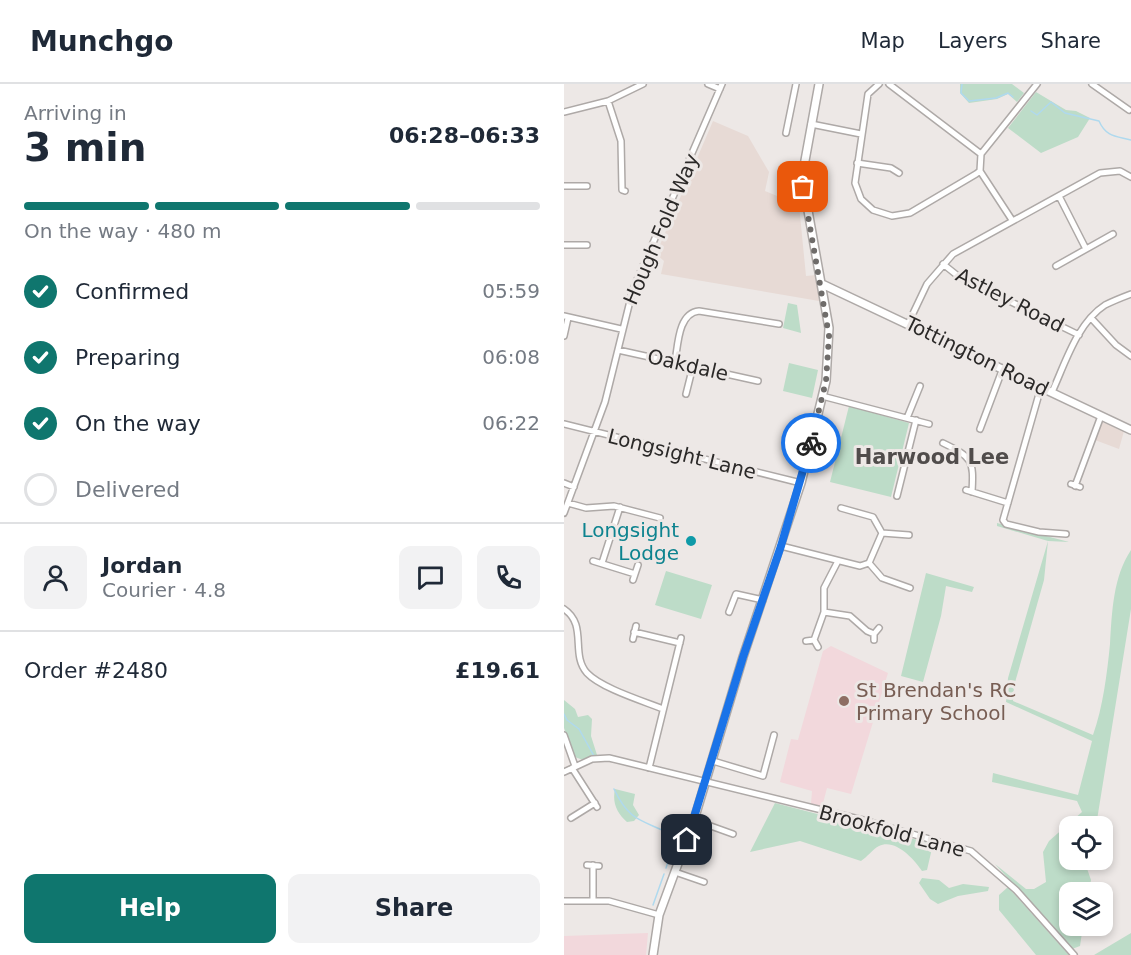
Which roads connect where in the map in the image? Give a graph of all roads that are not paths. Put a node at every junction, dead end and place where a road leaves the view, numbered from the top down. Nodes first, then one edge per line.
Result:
1 (643, 84) edge
2 (708, 84) edge
3 (796, 84) edge
4 (819, 84) edge
5 (879, 84) edge
6 (889, 84) edge
7 (1037, 84) edge
8 (1092, 84) edge
9 (721, 86) edge
10 (608, 101) junction
11 (1128, 110) edge
12 (564, 112) edge
13 (811, 124) junction
14 (786, 133) dead end
15 (861, 134) junction
16 (981, 154) junction
17 (856, 163) junction
18 (980, 171) junction
19 (899, 173) dead end
20 (1131, 177) edge
21 (564, 186) edge
22 (587, 186) dead end
23 (626, 191) dead end
24 (1059, 196) junction
25 (1012, 220) junction
26 (1113, 235) dead end
27 (564, 245) edge
28 (587, 246) dead end
29 (1086, 249) junction
30 (943, 264) junction
31 (1056, 266) dead end
32 (822, 284) junction
33 (1131, 294) edge
34 (566, 317) edge
35 (1092, 319) junction
36 (779, 324) dead end
37 (909, 324) junction
38 (621, 329) junction
39 (1079, 335) junction
40 (564, 336) edge
41 (618, 350) junction
42 (1131, 356) edge
43 (675, 362) junction
44 (693, 366) junction
45 (1003, 368) junction
46 (759, 381) dead end
47 (920, 386) dead end
48 (1041, 387) junction
49 (1052, 392) junction
50 (686, 394) dead end
51 (822, 396) junction
52 (1101, 416) junction
53 (907, 418) junction
54 (916, 420) junction
55 (564, 424) edge
56 (929, 424) dead end
57 (980, 429) dead end
58 (1131, 430) edge
59 (595, 432) junction
60 (944, 443) dead end
61 (564, 483) edge
62 (801, 483) junction
63 (1075, 486) dead end
64 (574, 487) junction
65 (897, 496) dead end
66 (568, 503) junction
67 (1008, 503) junction
68 (620, 507) junction
69 (841, 508) dead end
70 (564, 513) edge
71 (657, 519) dead end
72 (882, 533) junction
73 (1066, 534) dead end
74 (909, 535) dead end
75 (781, 546) junction
76 (593, 561) dead end
77 (838, 561) junction
78 (602, 563) junction
79 (869, 564) junction
80 (638, 565) dead end
81 (911, 588) dead end
82 (763, 600) junction
83 (564, 609) edge
84 (729, 612) dead end
85 (824, 612) junction
86 (879, 628) dead end
87 (634, 632) dead end
88 (814, 640) junction
89 (806, 641) dead end
90 (818, 647) dead end
91 (663, 709) junction
92 (564, 735) edge
93 (774, 735) dead end
94 (713, 761) junction
95 (573, 767) junction
96 (649, 768) junction
97 (564, 772) edge
98 (706, 783) junction
99 (571, 818) dead end
100 (694, 820) junction
101 (734, 834) dead end
102 (593, 865) dead end
103 (675, 872) junction
104 (704, 882) dead end
105 (593, 900) junction
106 (564, 901) edge
107 (659, 915) junction
108 (653, 955) edge
109 (1074, 955) edge

1 - 10 street
2 - 9 street
3 - 14 street
4 - 13 main road
5 - 15 street
6 - 16 street
7 - 16 street
8 - 11 street
9 - 38 street, Hough Fold Way
10 - 12 street
10 - 23 street
13 - 15 street
13 - 32 main road
15 - 17 street
16 - 18 street
17 - 18 street
17 - 19 street
18 - 25 street
20 - 24 street
21 - 22 street
24 - 25 street
24 - 29 street
25 - 30 street
26 - 29 street
27 - 28 street
29 - 31 street
30 - 37 street
30 - 39 street, Astley Road
32 - 37 main road, Tottington Road
32 - 51 main road
33 - 35 street
34 - 38 street
34 - 40 street
35 - 39 street
35 - 42 street
36 - 43 street
37 - 45 main road, Tottington Road
38 - 41 street, Hough Fold Way
39 - 49 street
41 - 43 street, Oakdale
41 - 59 street, Hough Fold Way
43 - 44 street, Oakdale
44 - 46 street, Oakdale
44 - 50 street
45 - 48 main road, Tottington Road
45 - 57 street
47 - 53 street
48 - 49 main road, Tottington Road
48 - 67 street
49 - 52 main road, Tottington Road
51 - 53 street
51 - 62 main road
52 - 58 main road, Tottington Road
52 - 63 street
53 - 54 street
54 - 56 street
54 - 65 street
55 - 59 street, Longsight Lane
59 - 62 street, Longsight Lane
59 - 64 street, Hough Fold Way
60 - 67 street
61 - 64 street
62 - 75 main road
64 - 66 street, Hough Fold Way
66 - 68 street
66 - 70 street, Hough Fold Way
67 - 73 street
68 - 71 street
68 - 78 street
69 - 72 street
72 - 74 street
72 - 79 street
75 - 77 street
75 - 82 main road
76 - 78 street
77 - 79 street
77 - 85 street
78 - 80 street
79 - 81 street
82 - 84 street
82 - 94 main road
83 - 91 street
85 - 86 street
85 - 88 street
87 - 91 street
88 - 89 street
88 - 90 street
91 - 96 street
92 - 95 street
93 - 94 street
94 - 98 main road
95 - 96 street, Brookfold Lane
95 - 97 street, Brookfold Lane
95 - 99 street
96 - 98 street, Brookfold Lane
98 - 100 main road
98 - 109 street, Brookfold Lane
100 - 101 street
100 - 103 main road
102 - 105 street
103 - 104 street
103 - 107 main road
105 - 106 street
105 - 107 street
107 - 108 main road

